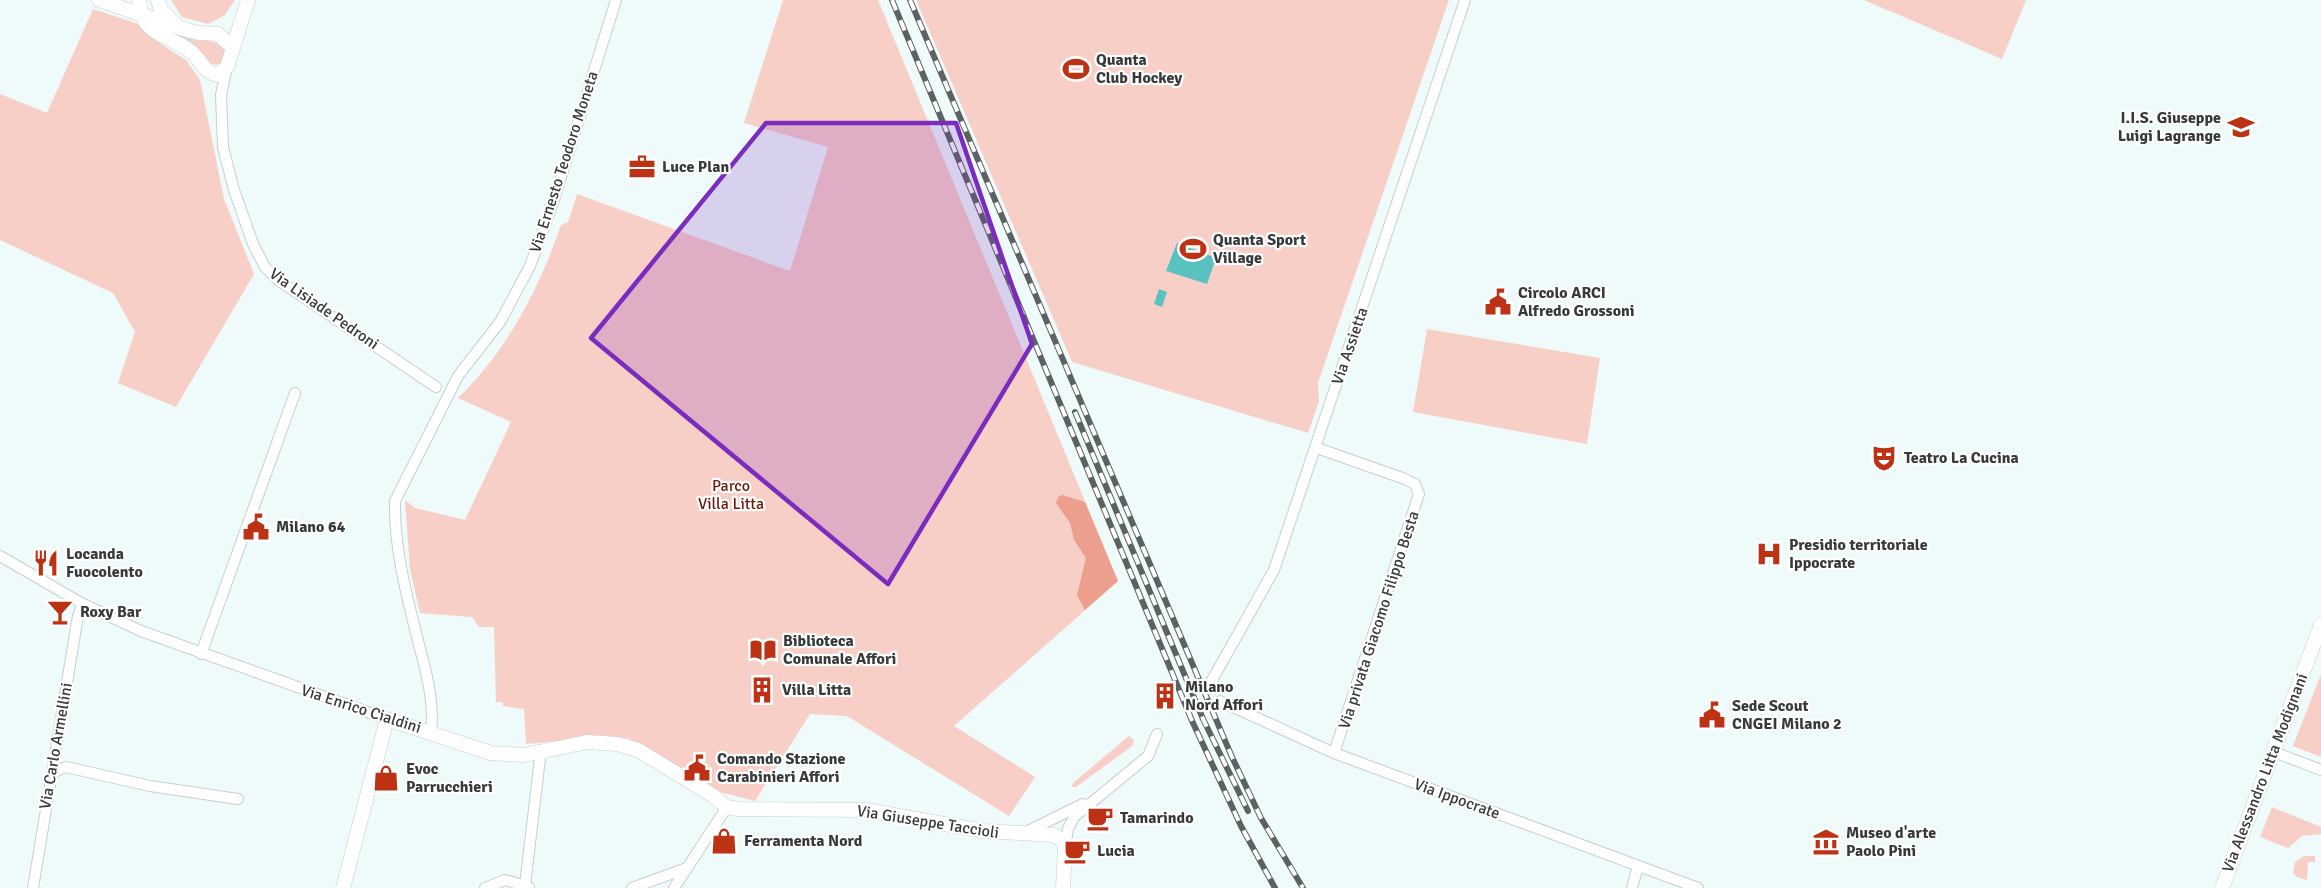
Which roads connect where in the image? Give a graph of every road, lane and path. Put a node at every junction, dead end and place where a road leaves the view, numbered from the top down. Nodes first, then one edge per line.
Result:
1 (99, 0) edge
2 (139, 0) edge
3 (158, 0) edge
4 (248, 0) edge
5 (616, 0) edge
6 (1465, 0) edge
7 (243, 14) junction
8 (141, 15) junction
9 (180, 28) junction
10 (218, 34) junction
11 (232, 48) junction
12 (227, 67) junction
13 (458, 376) junction
14 (436, 387) junction
15 (295, 393) dead end
16 (438, 412) junction
17 (1317, 448) junction
18 (0, 556) edge
19 (83, 604) junction
20 (2321, 625) edge
21 (201, 654) junction
22 (1211, 682) dead end
23 (1220, 701) dead end
24 (387, 719) junction
25 (431, 732) junction
26 (1158, 734) dead end
27 (541, 750) junction
28 (2274, 752) junction
29 (1334, 753) junction
30 (2321, 770) edge
31 (51, 773) junction
32 (238, 799) dead end
33 (1091, 800) junction
34 (727, 807) junction
35 (1022, 834) junction
36 (1065, 847) junction
37 (1638, 866) junction
38 (687, 868) junction
39 (528, 886) edge
40 (33, 888) edge
41 (343, 888) edge
42 (485, 888) edge
43 (632, 888) edge
44 (674, 888) edge
45 (1063, 888) edge
46 (1632, 888) edge
47 (1698, 888) edge
48 (2222, 888) edge

1 - 8 street
2 - 8 street
3 - 9 street
4 - 7 street, Via Lisiade Pedroni
5 - 13 street, Via Ernesto Teodoro Moneta
6 - 17 street, Via Assietta
7 - 10 street
7 - 11 street, Via Lisiade Pedroni
8 - 9 street
8 - 12 street
9 - 10 street
10 - 11 street
11 - 12 street, Via Lisiade Pedroni
12 - 14 street, Via Lisiade Pedroni
13 - 14 street, Via Ernesto Teodoro Moneta
13 - 16 street, Via Ernesto Teodoro Moneta
14 - 16 street
15 - 21 street
16 - 25 street, Via Ernesto Teodoro Moneta
17 - 22 street, Via Assietta
17 - 29 street, Via privata Giacomo Filippo Besta
18 - 19 street, Via Enrico Cialdini
19 - 21 street, Via Enrico Cialdini
19 - 31 street, Via Carlo Armellini
20 - 28 street, Via Alessandro Litta Modignani
21 - 24 street, Via Enrico Cialdini
23 - 29 street, Via Ippocrate
24 - 25 street, Via Enrico Cialdini
24 - 41 street
25 - 27 street, Via Enrico Cialdini
26 - 33 street, Via Giuseppe Taccioli
27 - 34 street, Via Enrico Cialdini
27 - 39 street
28 - 30 street
28 - 48 street, Via Alessandro Litta Modignani
29 - 37 street, Via Ippocrate
31 - 32 street
31 - 40 street, Via Carlo Armellini
33 - 35 street, Via Giuseppe Taccioli
33 - 36 street, Via Giuseppe Taccioli
34 - 35 street, Via Giuseppe Taccioli
34 - 38 street
35 - 36 street, Via Giuseppe Taccioli
36 - 45 street
37 - 46 street
37 - 47 street, Via Ippocrate
38 - 43 street
38 - 44 street
39 - 42 street

